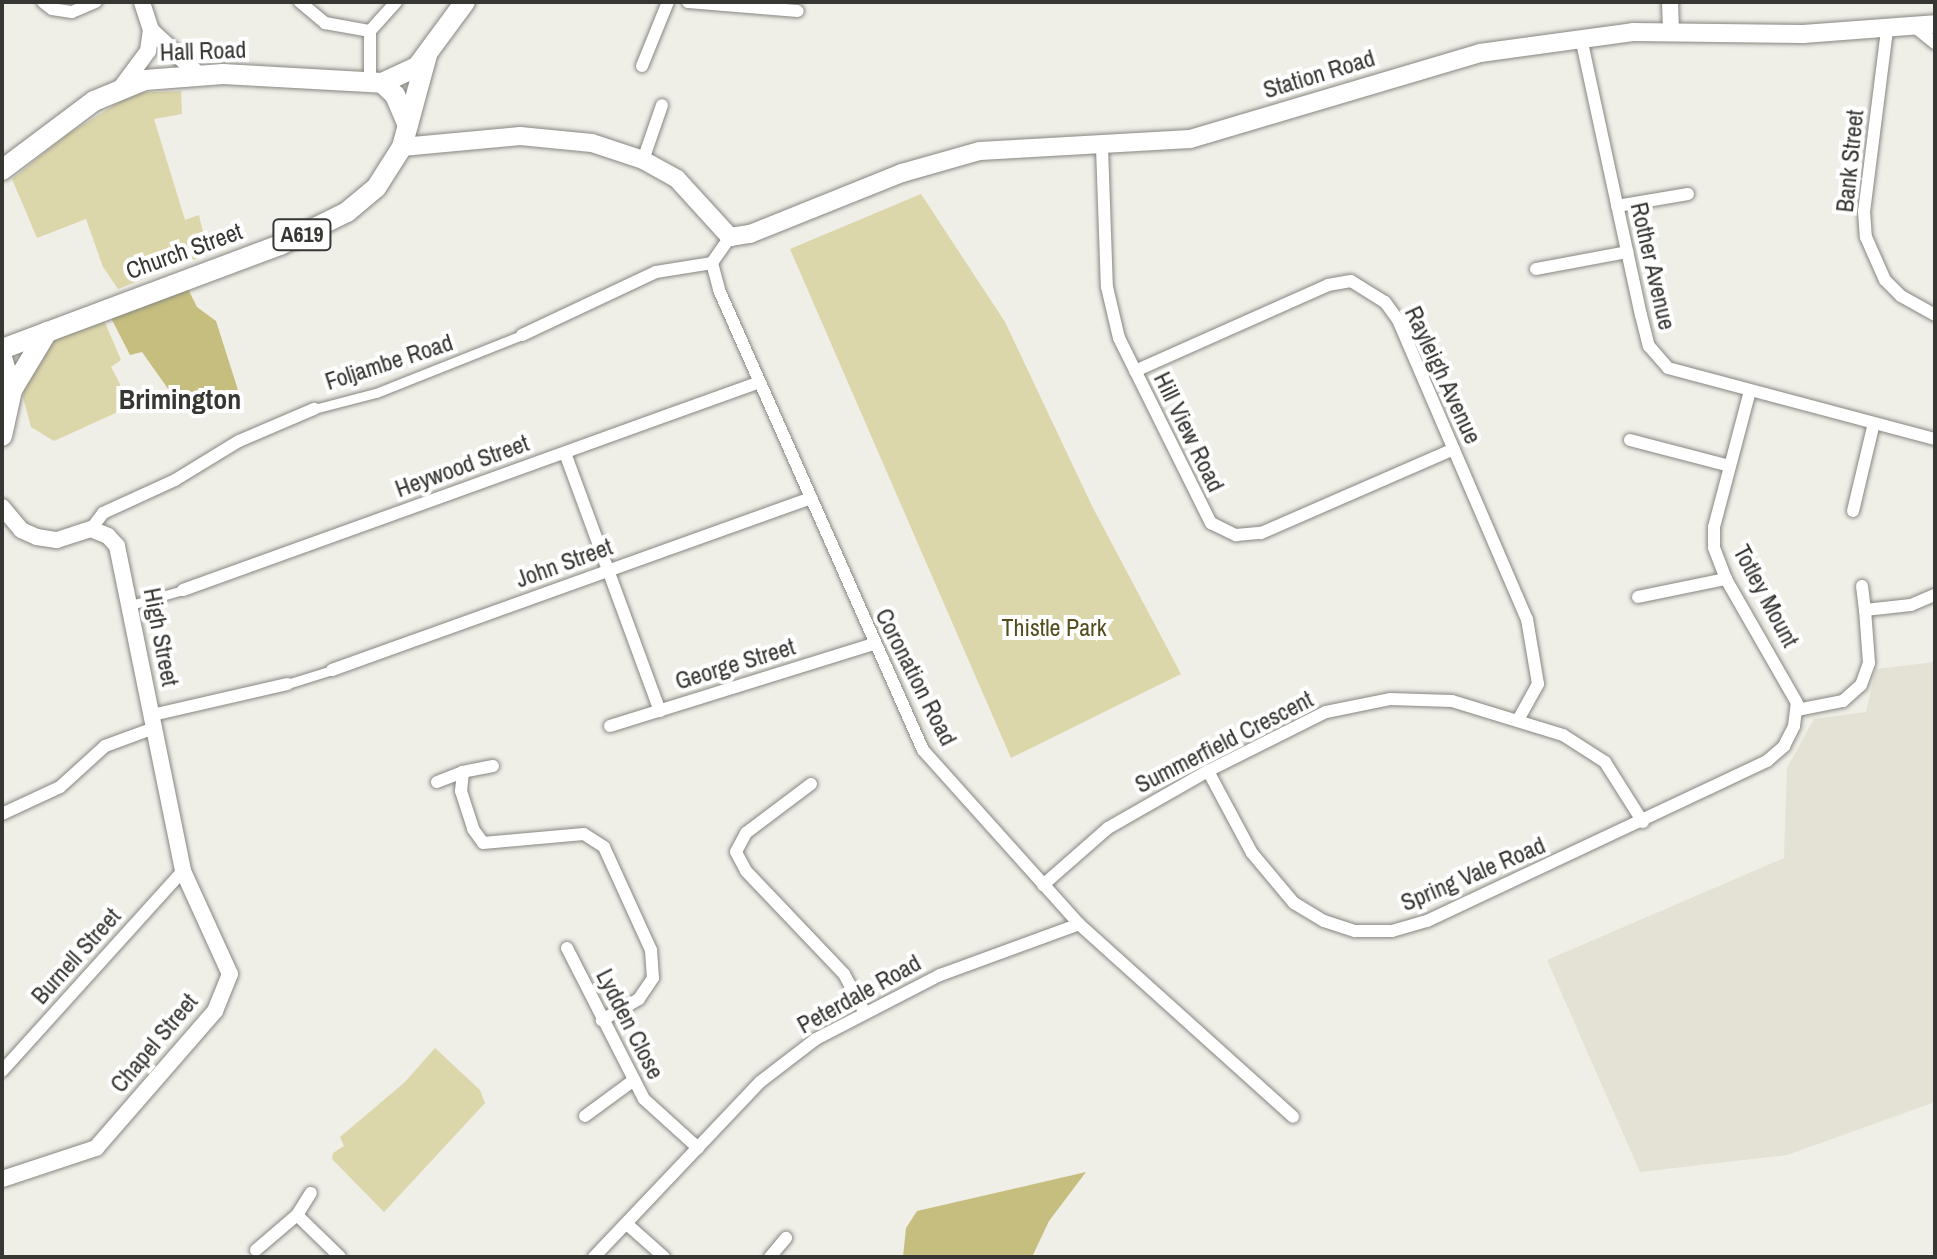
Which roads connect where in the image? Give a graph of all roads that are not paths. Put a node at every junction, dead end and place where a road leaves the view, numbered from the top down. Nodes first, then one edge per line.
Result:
1 (43, 2) edge
2 (96, 2) edge
3 (142, 2) edge
4 (300, 2) edge
5 (396, 2) edge
6 (465, 2) edge
7 (668, 2) edge
8 (688, 2) edge
9 (1670, 2) edge
10 (798, 11) dead end
11 (1935, 24) edge
12 (1915, 27) junction
13 (151, 30) junction
14 (1671, 30) junction
15 (1887, 30) junction
16 (370, 31) junction
17 (1581, 38) junction
18 (1935, 43) edge
19 (427, 55) junction
20 (642, 66) dead end
21 (199, 75) junction
22 (376, 82) junction
23 (122, 86) junction
24 (662, 105) dead end
25 (408, 125) junction
26 (402, 147) junction
27 (1102, 147) junction
28 (643, 160) junction
29 (2, 170) edge
30 (1688, 194) dead end
31 (1617, 206) junction
32 (730, 237) junction
33 (1627, 252) junction
34 (712, 263) junction
35 (1536, 269) dead end
36 (1935, 315) edge
37 (48, 330) junction
38 (522, 335) joint
39 (2, 349) edge
40 (2, 358) edge
41 (1135, 371) junction
42 (757, 383) junction
43 (12, 390) junction
44 (1750, 391) junction
45 (314, 409) joint
46 (1874, 423) junction
47 (2, 436) edge
48 (1935, 439) edge
49 (1630, 440) dead end
50 (1454, 449) junction
51 (565, 453) junction
52 (1730, 466) junction
53 (811, 498) junction
54 (2, 507) edge
55 (1853, 511) dead end
56 (91, 529) junction
57 (608, 571) junction
58 (1726, 579) junction
59 (1862, 586) dead end
60 (183, 590) joint
61 (1935, 595) edge
62 (1638, 597) dead end
63 (131, 605) junction
64 (1865, 610) junction
65 (873, 644) junction
66 (332, 670) joint
67 (287, 684) joint
68 (1797, 710) junction
69 (660, 711) junction
70 (1518, 720) junction
71 (153, 721) junction
72 (610, 726) dead end
73 (493, 766) dead end
74 (1208, 771) junction
75 (463, 772) junction
76 (437, 782) dead end
77 (811, 784) dead end
78 (2, 814) edge
79 (1643, 822) junction
80 (183, 871) junction
81 (1043, 885) junction
82 (1079, 924) junction
83 (567, 948) dead end
84 (864, 1011) junction
85 (602, 1020) junction
86 (2, 1071) edge
87 (634, 1080) junction
88 (585, 1116) dead end
89 (1293, 1117) dead end
90 (698, 1148) junction
91 (2, 1179) edge
92 (311, 1193) dead end
93 (297, 1215) junction
94 (628, 1225) junction
95 (786, 1238) dead end
96 (256, 1250) dead end
97 (340, 1257) edge
98 (594, 1257) edge
99 (664, 1257) edge
100 (770, 1257) edge

1 - 2 street
3 - 13 street
4 - 16 street
5 - 16 street
6 - 19 highway, A619
7 - 20 street
8 - 10 street
9 - 14 street
11 - 12 main road, Station Road
12 - 15 main road, Station Road
12 - 18 street
13 - 21 street
13 - 23 street
14 - 15 main road, Station Road
14 - 17 main road, Station Road
15 - 36 street, Bank Street
16 - 22 street
17 - 27 main road, Station Road
17 - 31 street, Rother Avenue
19 - 22 highway, A619
19 - 25 highway, Church Street / A619
21 - 22 highway, Hall Road / A619
21 - 23 highway, Hall Road / A619
22 - 25 highway
23 - 29 highway, Hall Road / A619
24 - 28 street
25 - 26 highway, Church Street / A619
26 - 28 main road
26 - 37 highway, Church Street / A619
27 - 32 main road, Station Road
27 - 41 street, Hill View Road
28 - 32 main road
30 - 31 street
31 - 33 street, Rother Avenue
32 - 34 street
33 - 35 street
33 - 44 street, Rother Avenue
34 - 38 street, Foljambe Road
34 - 42 street, Coronation Road
37 - 39 highway, Church Street / A619
37 - 43 highway
38 - 45 street, Foljambe Road
40 - 43 highway
41 - 50 street, Hill View Road
41 - 50 street, Rayleigh Avenue
42 - 51 street, Heywood Street
42 - 53 street, Coronation Road
43 - 47 highway
44 - 46 street, Rother Avenue
44 - 52 street, Totley Mount
45 - 56 street, Foljambe Road
46 - 48 street, Rother Avenue
46 - 55 street
49 - 52 street
50 - 70 street, Rayleigh Avenue
51 - 57 street
51 - 60 street, Heywood Street
52 - 58 street, Totley Mount
53 - 57 street, John Street
53 - 65 street, Coronation Road
54 - 56 street
56 - 63 street, High Street
57 - 66 street, John Street
57 - 69 street
58 - 62 street
58 - 68 street, Totley Mount
59 - 64 street
60 - 63 street
61 - 64 street
63 - 71 street, High Street
64 - 68 street
65 - 69 street, George Street
65 - 81 street, Coronation Road
66 - 67 street
67 - 71 street
68 - 79 street, Spring Vale Road
69 - 72 street, George Street
70 - 74 street, Summerfield Crescent
70 - 79 street, Summerfield Crescent
71 - 78 street
71 - 80 street, High Street
73 - 75 street
74 - 79 street, Spring Vale Road
74 - 81 street, Summerfield Crescent
75 - 76 street
75 - 85 street
77 - 84 street
80 - 86 street, Burnell Street
80 - 91 street, Chapel Street
81 - 82 street, Coronation Road
82 - 84 street, Peterdale Road
82 - 89 street, Coronation Road
83 - 85 street, Lydden Close
84 - 90 street, Peterdale Road
85 - 87 street, Lydden Close
87 - 88 street
87 - 90 street, Lydden Close
90 - 94 street, Peterdale Road
92 - 93 street
93 - 96 street
93 - 97 street
94 - 98 street, Peterdale Road
94 - 99 street
95 - 100 street

